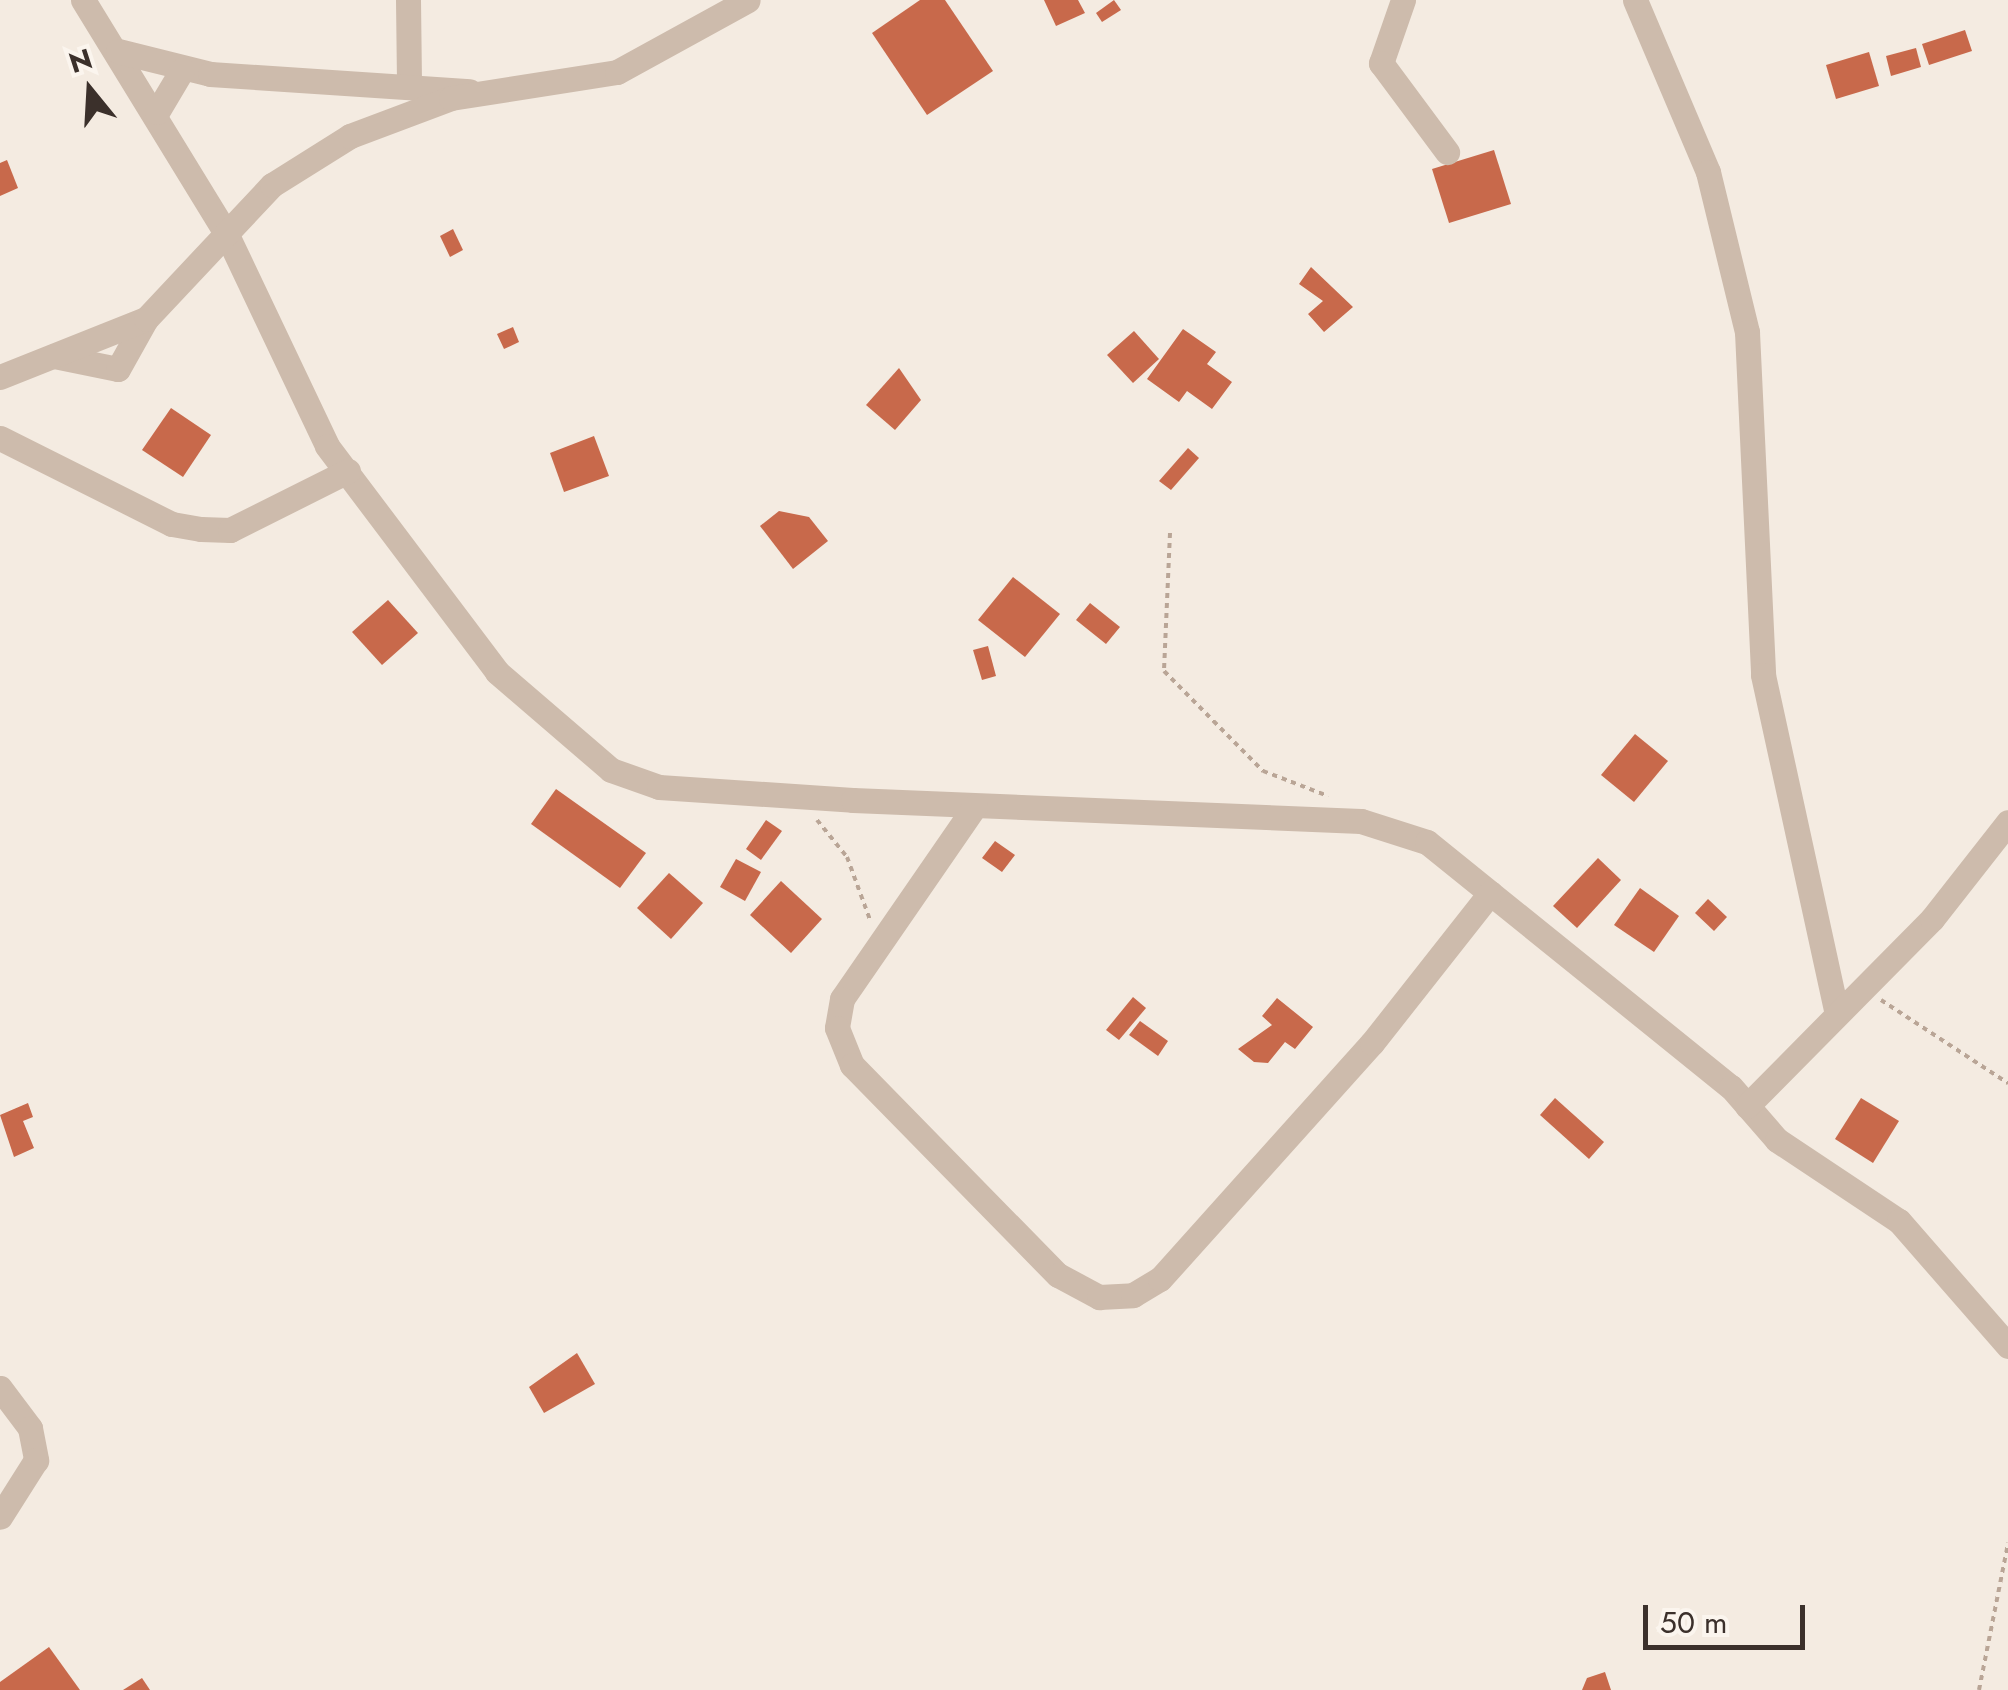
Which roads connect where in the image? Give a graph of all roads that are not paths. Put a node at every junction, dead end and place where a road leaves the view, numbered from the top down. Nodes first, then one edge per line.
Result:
1 (83, 0) edge
2 (408, 0) edge
3 (748, 0) edge
4 (1402, 0) edge
5 (1641, 4) edge
6 (118, 51) junction
7 (182, 70) junction
8 (409, 82) junction
9 (478, 94) junction
10 (157, 112) junction
11 (1447, 152) dead end
12 (227, 235) junction
13 (146, 319) junction
14 (54, 356) junction
15 (0, 377) edge
16 (0, 438) edge
17 (348, 470) junction
18 (975, 806) junction
19 (2008, 822) edge
20 (1490, 893) junction
21 (1836, 1010) junction
22 (1747, 1106) junction
23 (2008, 1346) edge
24 (0, 1388) edge
25 (0, 1517) edge

1 - 6 street
2 - 8 street
3 - 9 street
4 - 11 street
5 - 21 street
6 - 7 street
6 - 10 street
7 - 8 street
7 - 10 street
8 - 9 street
9 - 12 street
10 - 12 street
12 - 13 street
12 - 17 street
13 - 14 street
13 - 14 street
14 - 15 street
16 - 17 street
17 - 18 street
18 - 20 street
18 - 20 street
19 - 21 street
20 - 22 street
21 - 22 street
22 - 23 street
24 - 25 street

